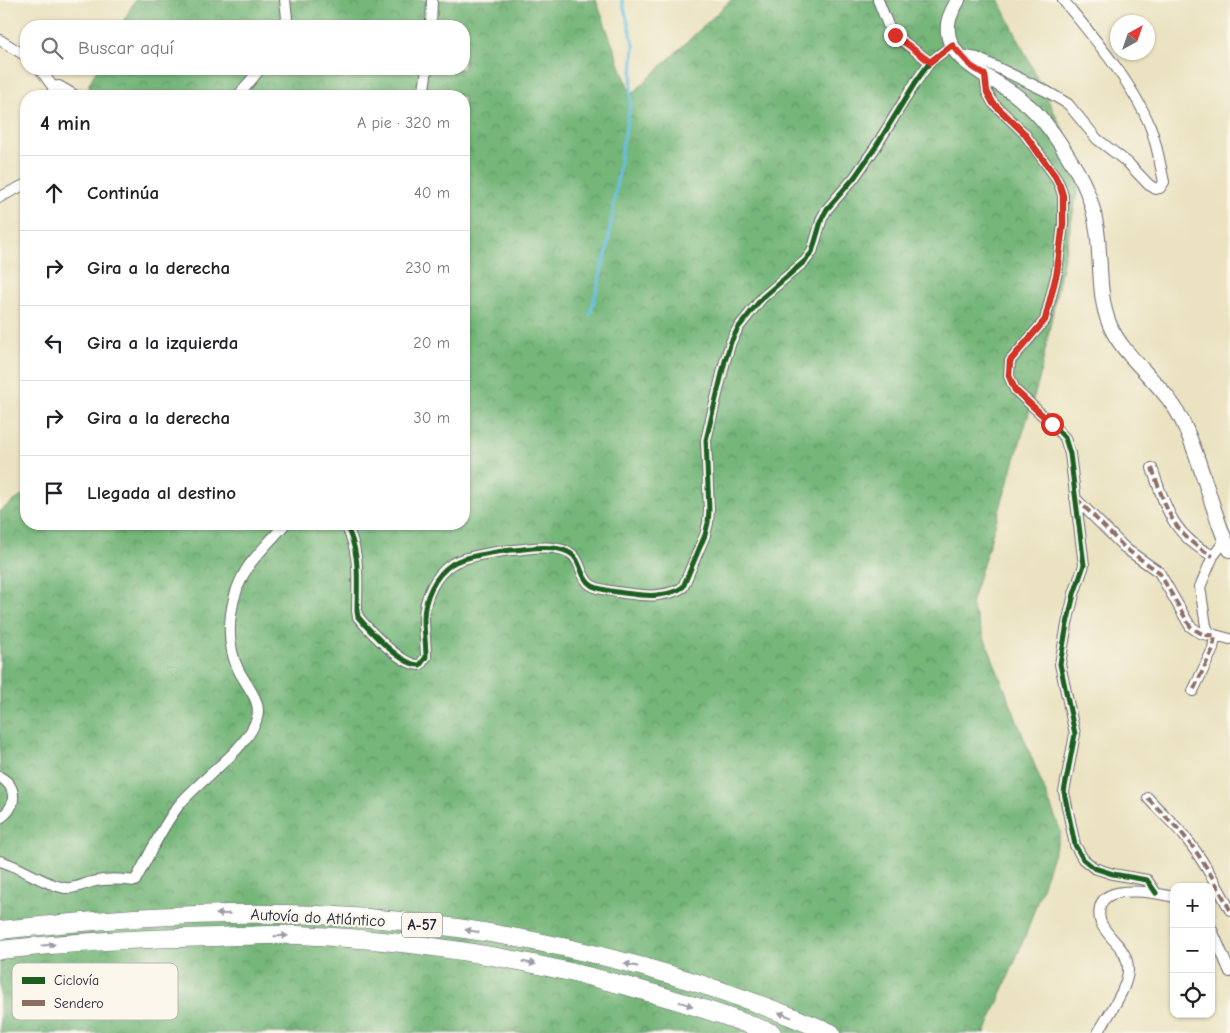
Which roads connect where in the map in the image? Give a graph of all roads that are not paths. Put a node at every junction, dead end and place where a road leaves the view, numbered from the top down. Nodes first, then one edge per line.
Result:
1 (286, 0) edge
2 (432, 0) edge
3 (878, 0) edge
4 (958, 0) edge
5 (1063, 0) edge
6 (286, 20) edge
7 (431, 20) edge
8 (0, 40) edge
9 (956, 50) junction
10 (20, 52) edge
11 (930, 62) junction
12 (44, 75) edge
13 (255, 75) edge
14 (426, 75) edge
15 (985, 75) junction
16 (52, 90) edge
17 (54, 90) edge
18 (66, 90) edge
19 (243, 90) edge
20 (424, 90) edge
21 (20, 187) edge
22 (0, 197) edge
23 (1152, 468) dead end
24 (1076, 498) junction
25 (280, 530) edge
26 (349, 530) edge
27 (1228, 545) edge
28 (1213, 556) junction
29 (1215, 635) junction
30 (1230, 639) edge
31 (1193, 692) dead end
32 (0, 776) edge
33 (1148, 798) dead end
34 (0, 818) edge
35 (0, 861) edge
36 (1156, 892) junction
37 (1170, 896) edge
38 (1230, 910) edge
39 (0, 930) edge
40 (1215, 937) edge
41 (0, 950) edge
42 (1230, 972) edge
43 (772, 1033) edge
44 (830, 1033) edge
45 (1098, 1033) edge

1 - 6 street
2 - 7 street
3 - 11 street
4 - 9 street
5 - 9 street
8 - 10 street
9 - 11 street
9 - 15 street
11 - 26 street
12 - 16 street
13 - 19 street
14 - 20 street
15 - 24 street
15 - 27 street
17 - 18 street
21 - 22 street
23 - 28 street
24 - 29 street
24 - 36 street
25 - 35 street
27 - 28 street
28 - 29 street
29 - 30 street
29 - 31 street
32 - 34 street
33 - 38 street
36 - 37 street
36 - 45 street
44 -> 39 highway, Autovía do Atlántico / A-57
40 - 42 street
41 -> 43 highway, Autovía do Atlántico / A-57

